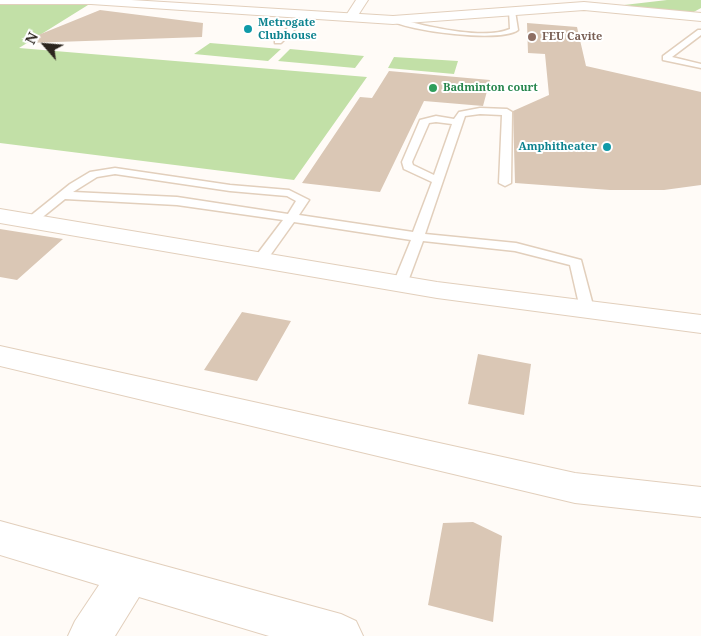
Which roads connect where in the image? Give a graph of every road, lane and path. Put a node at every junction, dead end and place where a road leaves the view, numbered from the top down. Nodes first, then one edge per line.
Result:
1 (3, 0) edge
2 (362, 0) edge
3 (644, 0) edge
4 (584, 6) junction
5 (550, 9) junction
6 (512, 12) junction
7 (306, 15) junction
8 (351, 17) junction
9 (393, 20) junction
10 (700, 23) edge
11 (692, 37) junction
12 (701, 39) edge
13 (278, 41) dead end
14 (701, 66) edge
15 (458, 122) junction
16 (438, 181) junction
17 (505, 183) dead end
18 (63, 195) junction
19 (0, 216) edge
20 (293, 218) junction
21 (30, 221) junction
22 (419, 237) junction
23 (259, 261) junction
24 (400, 284) junction
25 (588, 313) junction
26 (701, 324) edge
27 (0, 356) edge
28 (701, 502) edge
29 (0, 538) edge
30 (130, 575) junction
31 (90, 636) edge
32 (341, 636) edge

1 - 7 street
2 - 8 street
3 - 4 street
4 - 5 street
4 - 10 street
5 - 6 street
5 - 10 street
6 - 9 street
6 - 9 lane
7 - 8 street
7 - 13 lane
8 - 9 street
10 - 11 lane
11 - 12 lane
11 - 14 lane
15 - 16 lane
15 - 16 lane
15 - 17 lane
16 - 22 lane
18 - 20 lane
18 - 20 lane
18 - 21 lane
19 - 21 street
20 - 22 lane
20 - 23 lane
21 - 23 street
22 - 24 lane
22 - 25 lane
23 - 24 street
24 - 25 street
25 - 26 street
27 - 28 street
29 - 30 street
30 - 31 street
30 - 32 street

